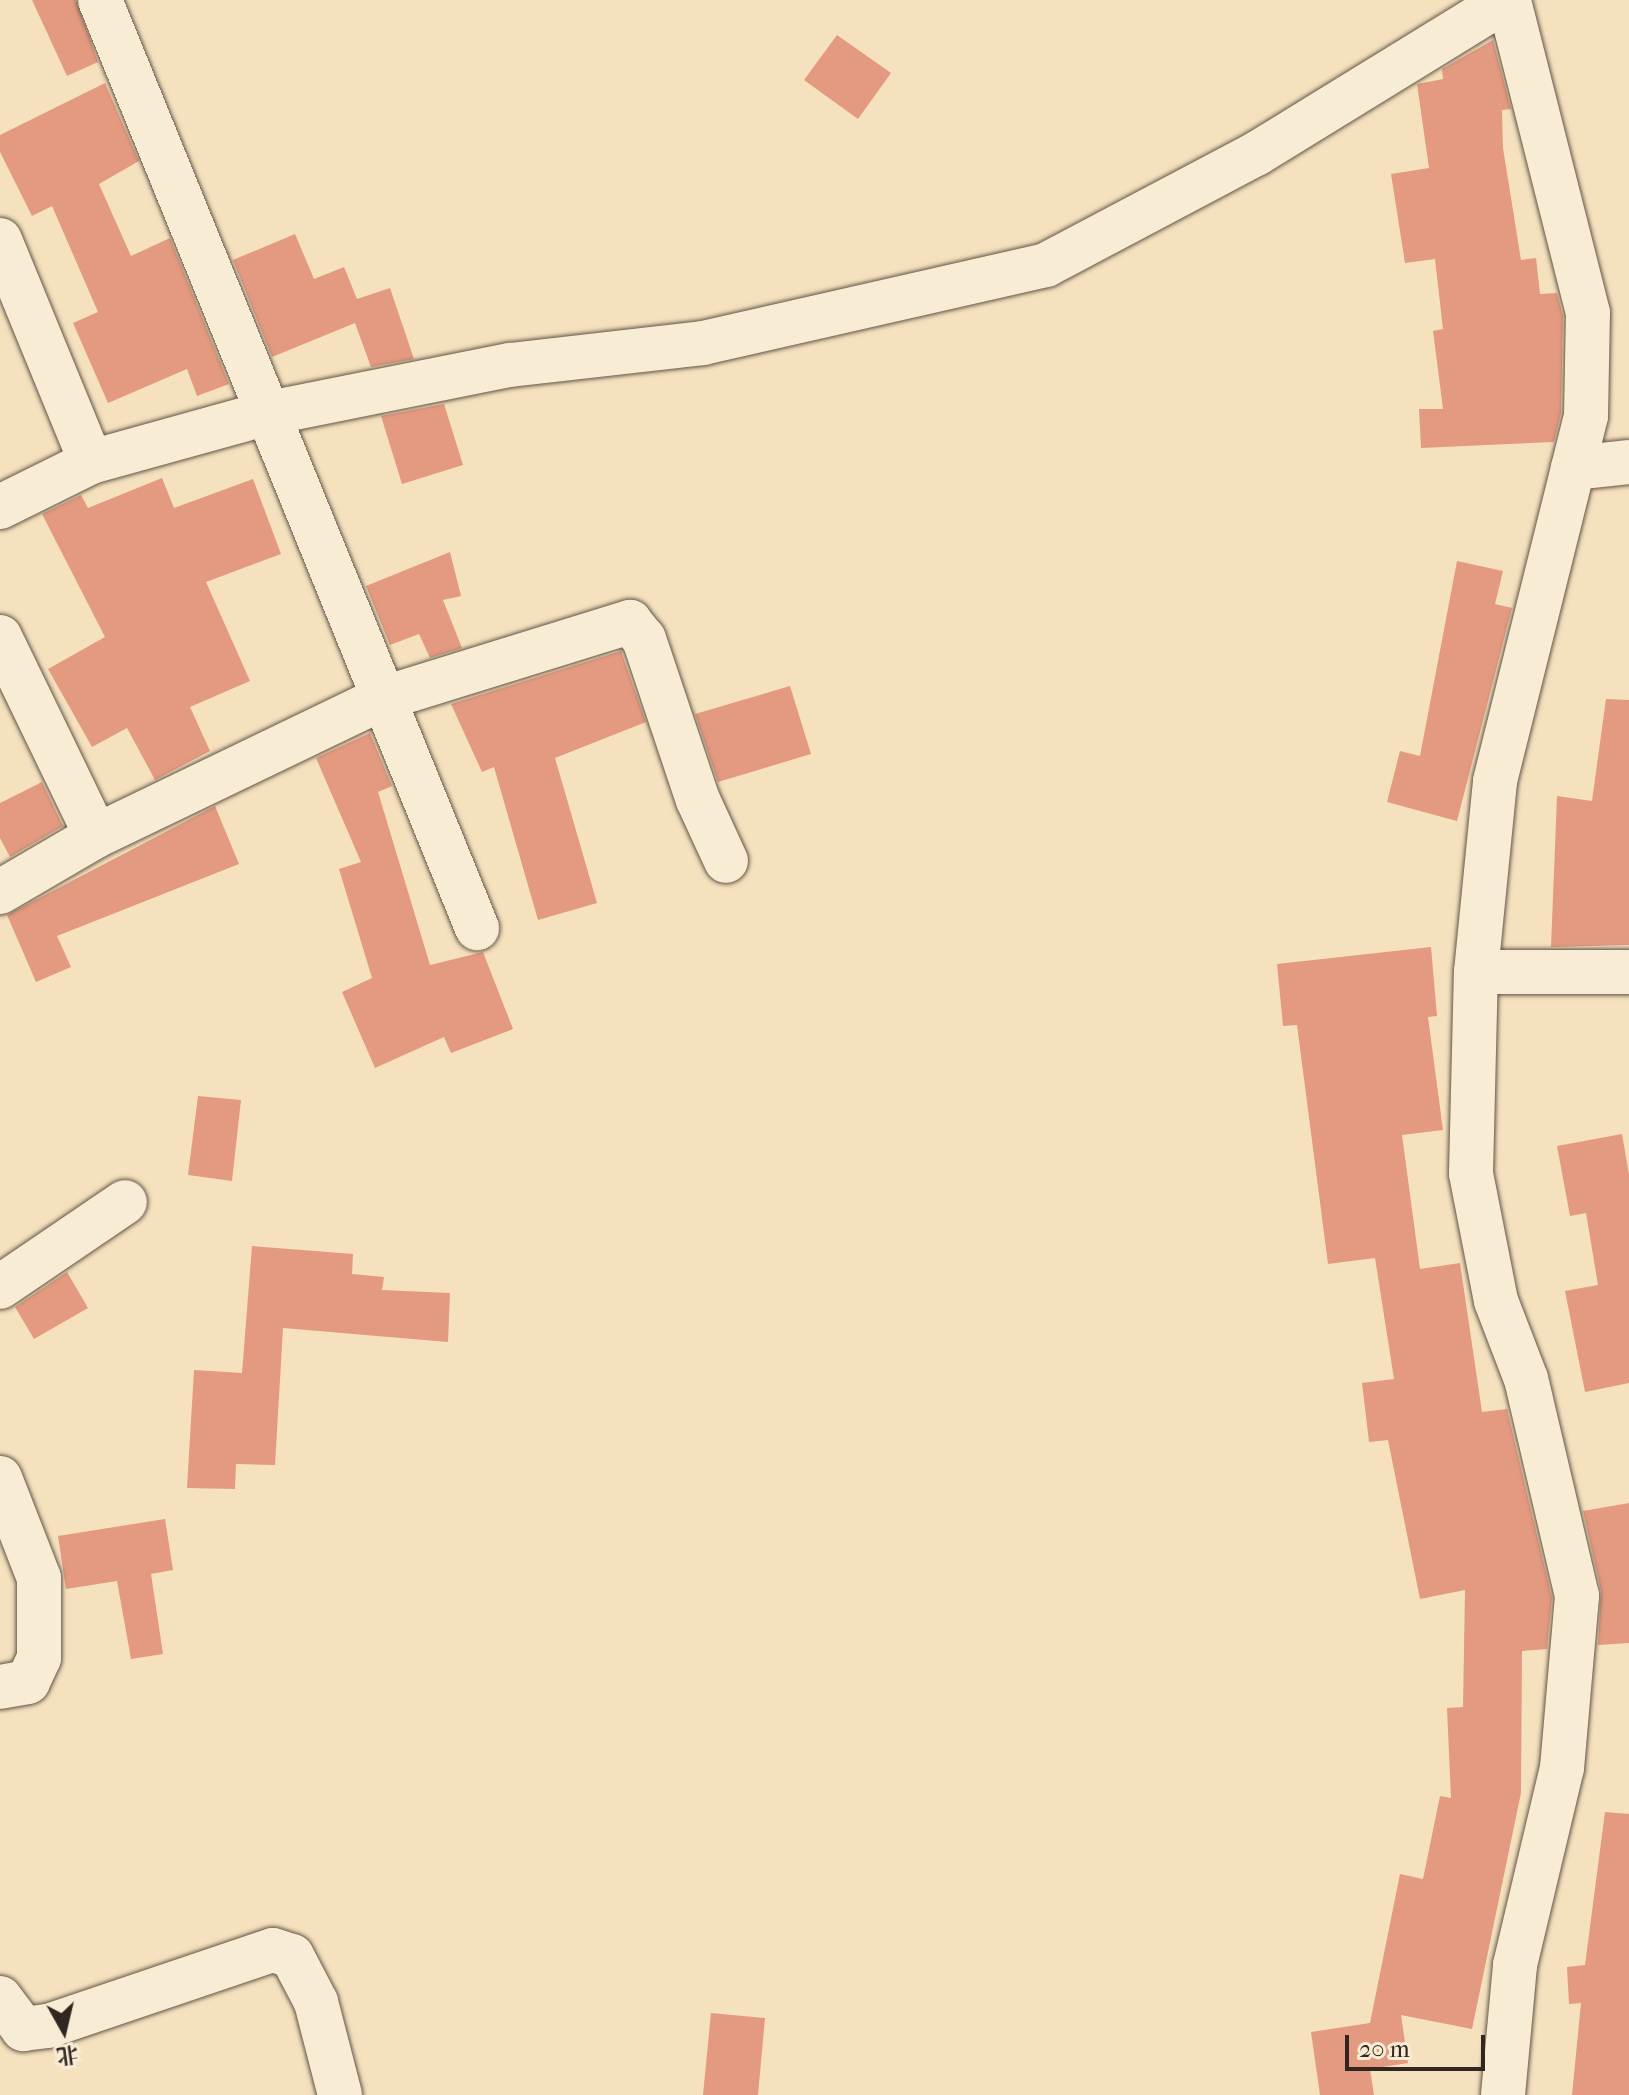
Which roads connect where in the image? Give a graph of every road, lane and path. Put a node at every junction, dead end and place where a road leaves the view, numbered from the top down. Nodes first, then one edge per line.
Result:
1 (100, 0) edge
2 (1507, 0) edge
3 (0, 240) edge
4 (264, 414) junction
5 (91, 462) junction
6 (1629, 462) edge
7 (1573, 468) junction
8 (0, 507) edge
9 (0, 637) edge
10 (381, 699) junction
11 (96, 836) junction
12 (726, 861) dead end
13 (0, 892) edge
14 (477, 928) dead end
15 (1476, 972) junction
16 (1629, 972) edge
17 (125, 1202) dead end
18 (0, 1287) edge
19 (0, 1478) edge
20 (0, 1687) edge
21 (0, 1998) edge
22 (340, 2095) edge
23 (1503, 2095) edge

1 - 4 street
2 - 4 street
2 - 7 street
3 - 5 street
4 - 5 street
4 - 10 street
5 - 8 street
6 - 7 street
7 - 15 street
9 - 11 street
10 - 11 street
10 - 12 street
10 - 14 street
11 - 13 street
15 - 16 street
15 - 23 street
17 - 18 street
19 - 20 street
21 - 22 street

